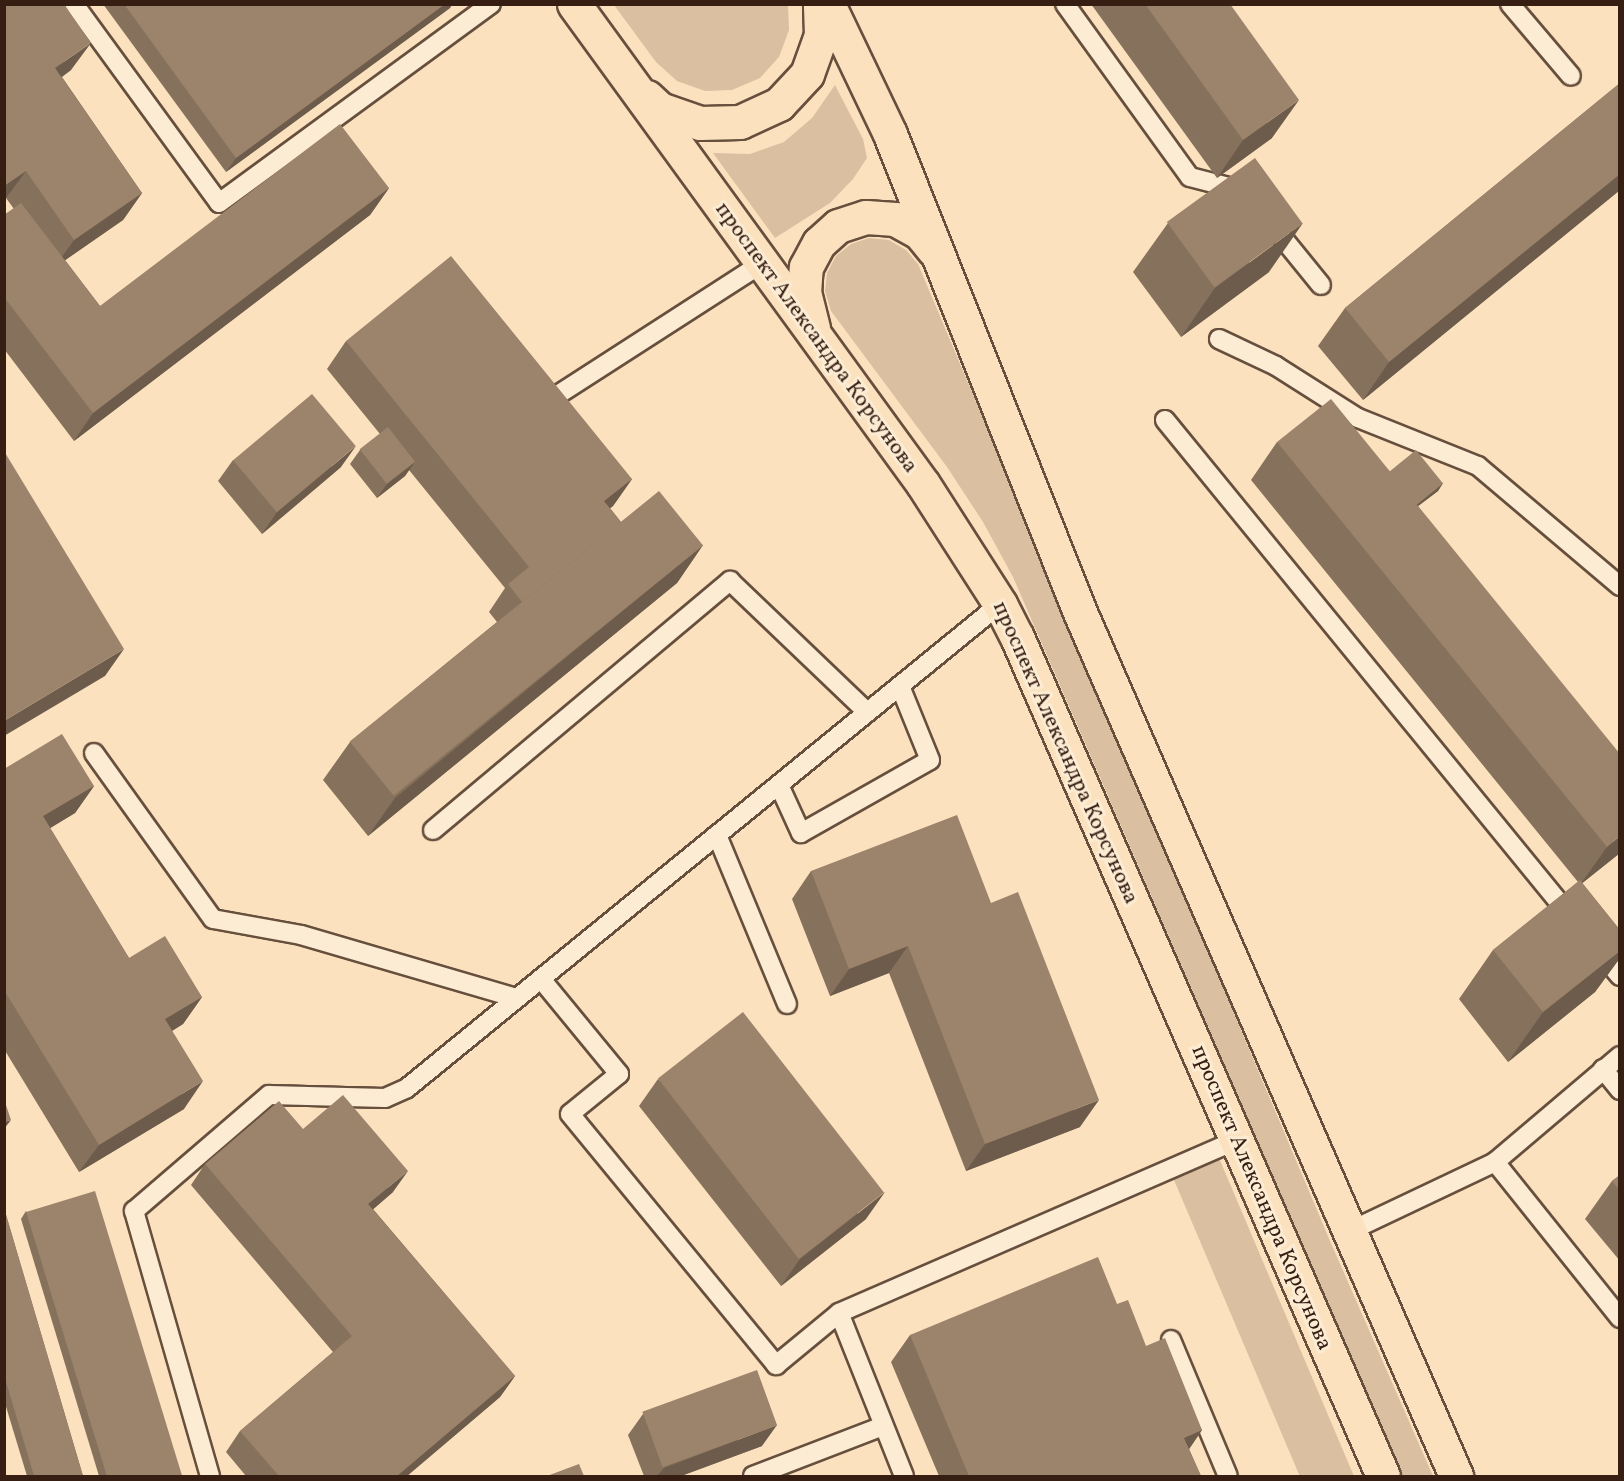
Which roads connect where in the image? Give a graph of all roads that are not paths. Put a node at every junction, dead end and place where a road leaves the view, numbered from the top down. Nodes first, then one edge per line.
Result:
1 (74, 4) edge
2 (491, 4) edge
3 (574, 4) edge
4 (820, 4) edge
5 (828, 4) edge
6 (1065, 4) edge
7 (1510, 4) edge
8 (1571, 76) dead end
9 (632, 84) junction
10 (937, 254) junction
11 (761, 264) junction
12 (1321, 285) dead end
13 (1219, 339) edge
14 (828, 355) junction
15 (556, 396) edge
16 (1165, 420) dead end
17 (1620, 586) edge
18 (1000, 604) junction
19 (900, 686) junction
20 (867, 712) junction
21 (94, 753) dead end
22 (778, 785) junction
23 (433, 830) dead end
24 (717, 836) junction
25 (1620, 976) edge
26 (541, 979) junction
27 (516, 998) junction
28 (787, 1004) dead end
29 (1620, 1056) edge
30 (1603, 1069) junction
31 (1620, 1090) edge
32 (1236, 1140) junction
33 (1495, 1162) junction
34 (1350, 1231) junction
35 (839, 1313) junction
36 (1620, 1318) edge
37 (1171, 1340) dead end
38 (883, 1426) junction
39 (210, 1476) edge
40 (753, 1476) edge
41 (904, 1476) edge
42 (1228, 1476) edge
43 (1383, 1476) edge
44 (1456, 1476) edge

1 - 2 lane
3 - 9 main road, проспект Александра Корсунова
4 - 9 main road
5 - 10 main road
6 - 12 lane
7 - 8 lane
9 - 11 main road, проспект Александра Корсунова
10 - 14 main road
10 - 34 main road
11 - 14 main road, проспект Александра Корсунова
11 - 15 lane
13 - 17 lane
14 - 18 main road, проспект Александра Корсунова
16 - 25 lane
18 - 19 lane
18 - 32 main road, проспект Александра Корсунова
19 - 20 lane
19 - 22 lane
20 - 22 lane
20 - 23 lane
21 - 27 lane
22 - 24 lane
24 - 26 lane
24 - 28 lane
26 - 27 lane
26 - 35 lane
27 - 39 lane
29 - 30 lane
30 - 31 lane
30 - 33 lane
32 - 35 lane
32 - 43 main road, проспект Александра Корсунова
33 - 34 lane
33 - 36 lane
34 - 44 main road
35 - 38 lane
37 - 42 lane
38 - 40 lane
38 - 41 lane

